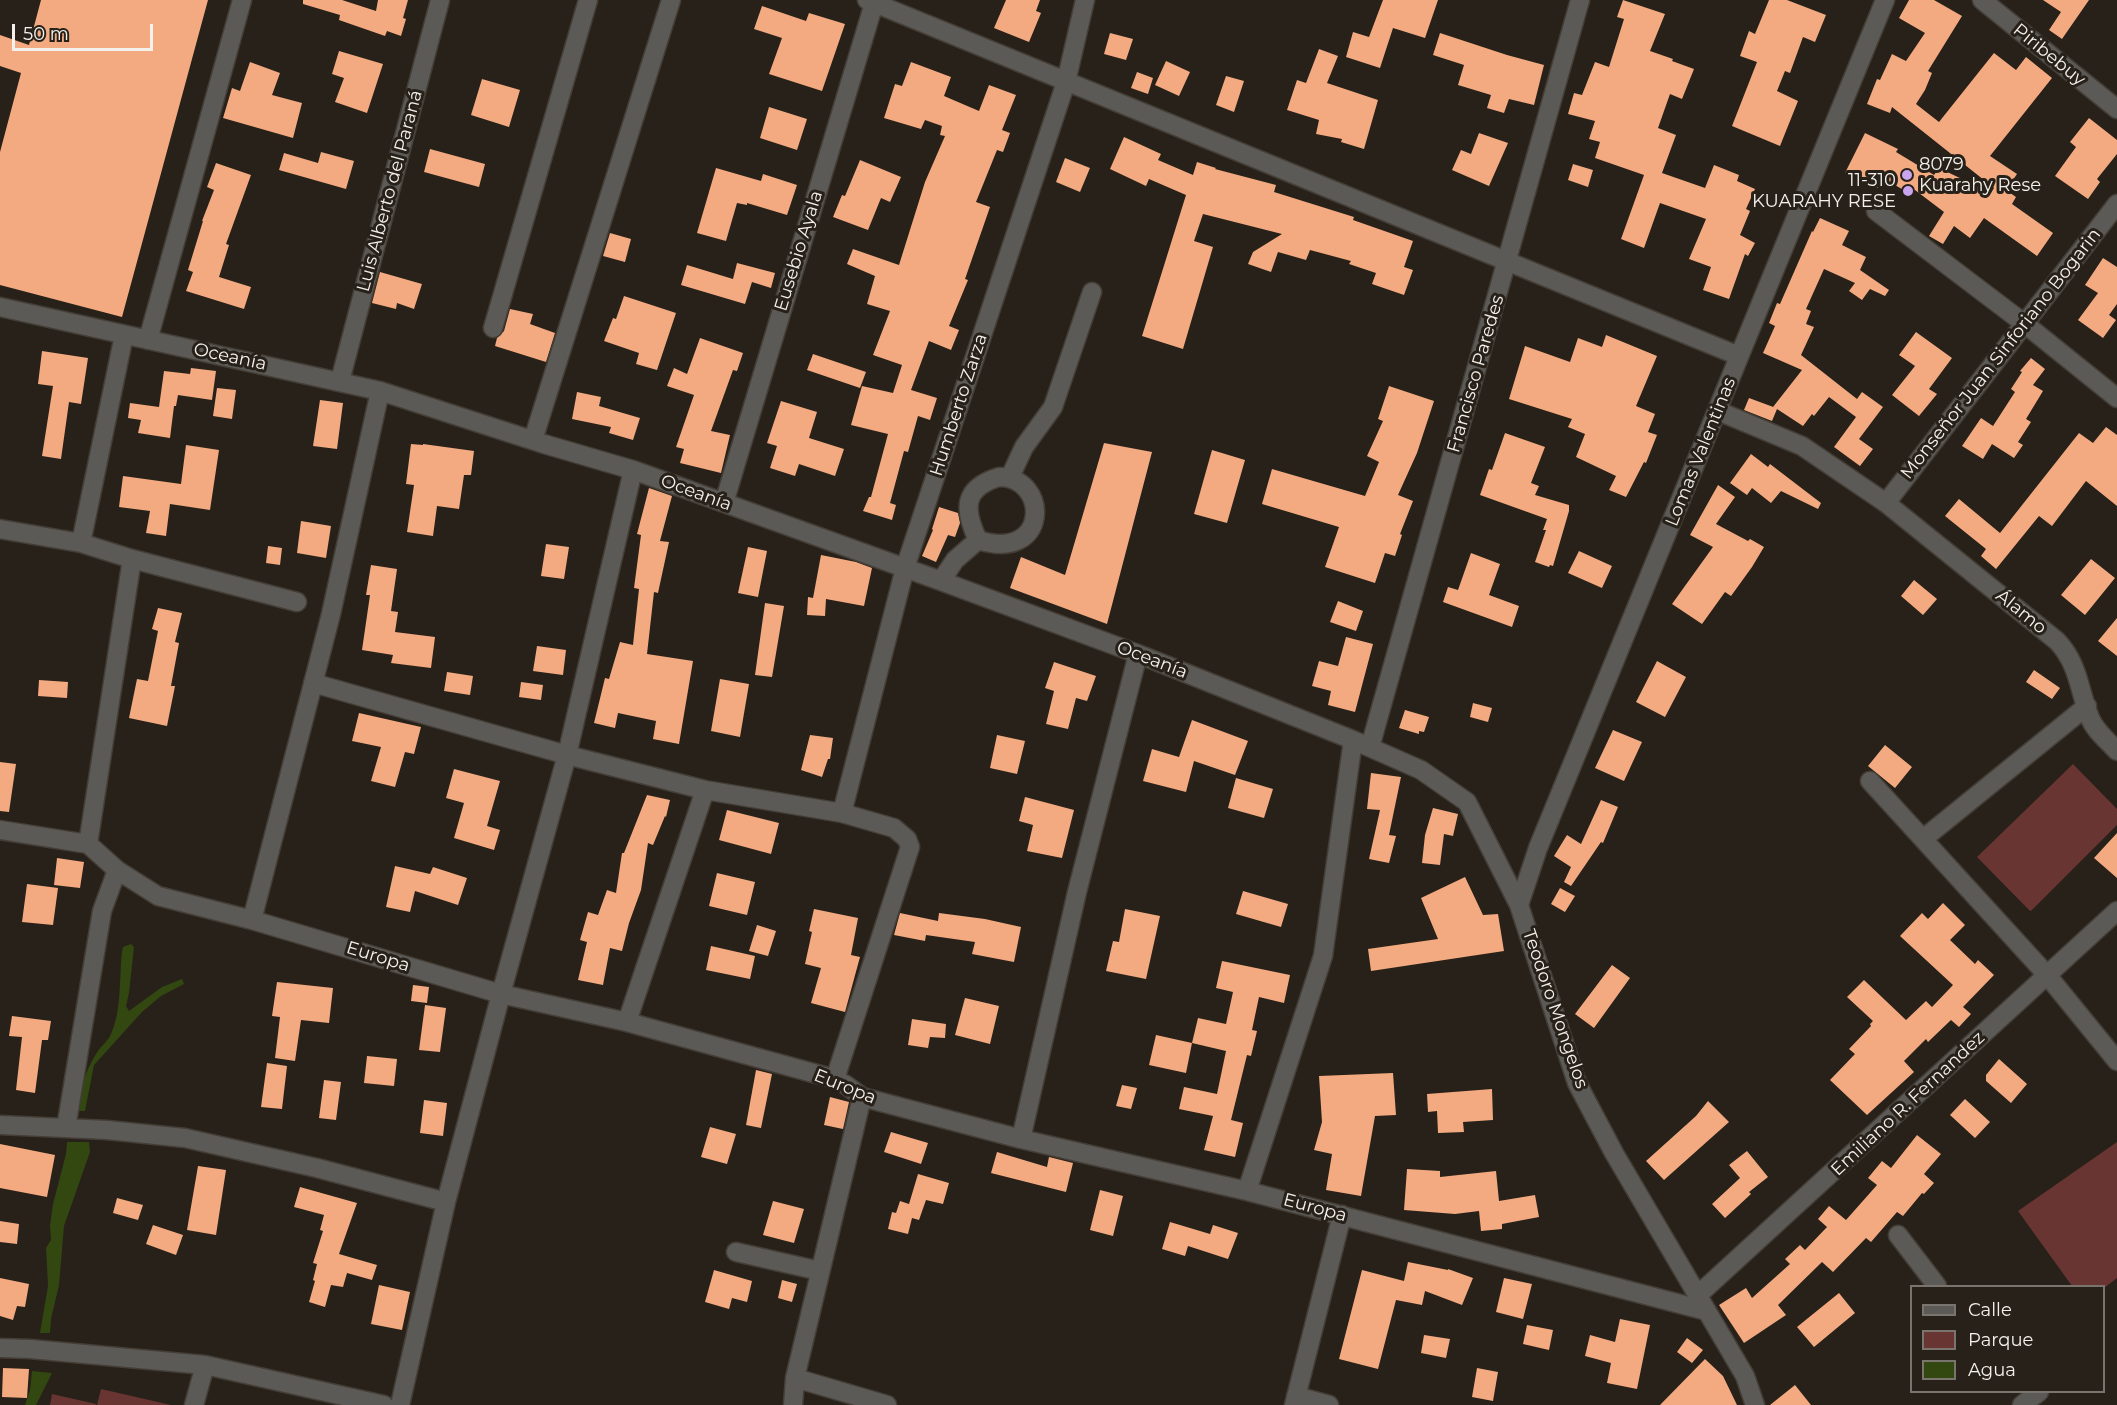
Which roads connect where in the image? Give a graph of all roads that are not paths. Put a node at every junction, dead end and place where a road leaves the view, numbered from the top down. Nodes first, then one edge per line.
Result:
1 (242, 0) edge
2 (440, 0) edge
3 (588, 0) edge
4 (671, 0) edge
5 (1085, 0) edge
6 (1580, 0) edge
7 (1885, 0) edge
8 (1982, 0) edge
9 (872, 1) edge
10 (1066, 82) junction
11 (2117, 109) edge
12 (2117, 204) edge
13 (1876, 211) dead end
14 (1508, 260) junction
15 (1092, 291) dead end
16 (0, 307) edge
17 (2025, 324) junction
18 (493, 328) dead end
19 (124, 335) junction
20 (148, 340) junction
21 (1739, 356) junction
22 (340, 381) junction
23 (380, 391) junction
24 (2117, 398) edge
25 (1718, 411) junction
26 (533, 440) junction
27 (633, 470) junction
28 (1010, 477) junction
29 (724, 503) junction
30 (1886, 503) junction
31 (0, 529) edge
32 (978, 540) junction
33 (81, 543) junction
34 (132, 559) junction
35 (905, 568) junction
36 (941, 581) junction
37 (297, 602) dead end
38 (1138, 654) junction
39 (313, 683) junction
40 (2087, 706) junction
41 (1353, 740) junction
42 (1370, 747) junction
43 (2117, 751) edge
44 (567, 755) junction
45 (1870, 782) dead end
46 (705, 790) junction
47 (842, 813) junction
48 (0, 830) edge
49 (1923, 839) junction
50 (88, 844) junction
51 (117, 870) junction
52 (1519, 905) junction
53 (2117, 911) edge
54 (252, 920) junction
55 (2047, 975) junction
56 (501, 994) junction
57 (627, 1022) junction
58 (2117, 1060) edge
59 (835, 1079) junction
60 (862, 1097) junction
61 (0, 1125) edge
62 (66, 1128) junction
63 (1021, 1139) junction
64 (1247, 1191) junction
65 (446, 1202) junction
66 (1341, 1215) junction
67 (1898, 1235) dead end
68 (736, 1252) dead end
69 (820, 1271) junction
70 (1935, 1285) edge
71 (1703, 1303) junction
72 (0, 1347) edge
73 (205, 1365) junction
74 (795, 1378) junction
75 (2037, 1393) edge
76 (2020, 1400) edge
77 (1295, 1401) edge
78 (194, 1405) edge
79 (384, 1405) edge
80 (400, 1405) edge
81 (793, 1405) edge
82 (887, 1405) edge
83 (1329, 1405) edge
84 (1755, 1405) edge

1 - 20 street
2 - 22 street, Luis Alberto del Paraná
3 - 18 street
4 - 26 street
5 - 10 street, Humberto Zarza
6 - 14 street, Francisco Paredes
7 - 21 street, Lomas Valentinas
8 - 11 street, Piribebuy
9 - 10 street
9 - 29 street, Eusebio Ayala
10 - 14 street
10 - 35 street, Humberto Zarza
12 - 17 street, Monseñor Juan Sinforiano Bogarin
13 - 17 street
14 - 21 street
14 - 42 street, Francisco Paredes
15 - 28 street
16 - 19 street, Oceanía
17 - 24 street
17 - 30 street, Monseñor Juan Sinforiano Bogarin
19 - 20 street, Oceanía
19 - 33 street
20 - 22 street, Oceanía
21 - 25 street, Lomas Valentinas
22 - 23 street, Oceanía
23 - 26 street, Oceanía
23 - 39 street
25 - 30 street, Álamo
25 - 52 street, Lomas Valentinas
26 - 27 street, Oceanía
27 - 29 street, Oceanía
27 - 44 street
28 - 32 street
28 - 32 street
29 - 35 street, Oceanía
30 - 40 street, Álamo
31 - 33 street
32 - 36 street
33 - 34 street
34 - 37 street
34 - 50 street
35 - 36 street, Oceanía
35 - 47 street, Humberto Zarza
36 - 38 street, Oceanía
38 - 41 street, Oceanía
38 - 63 street
39 - 44 street
39 - 54 street
40 - 43 street, Álamo
40 - 49 street
41 - 42 street, Oceanía
41 - 64 street
42 - 52 street, Teodoro Mongelos
44 - 46 street
44 - 56 street
45 - 49 street
46 - 47 street
46 - 57 street
47 - 59 street
48 - 50 street
49 - 55 street
50 - 51 street, Europa
51 - 54 street, Europa
51 - 62 street
52 - 71 street, Teodoro Mongelos
53 - 55 street, Emiliano R. Fernandez
54 - 56 street, Europa
55 - 58 street
55 - 71 street, Emiliano R. Fernandez
56 - 57 street, Europa
56 - 65 street
57 - 59 street, Europa
59 - 60 street, Europa
60 - 63 street, Europa
60 - 69 street
61 - 62 street
62 - 65 street
63 - 64 street, Europa
64 - 66 street, Europa
65 - 80 street
66 - 71 street, Europa
66 - 77 street
67 - 70 street
68 - 69 street
69 - 74 street
71 - 84 street, Teodoro Mongelos
72 - 73 street
73 - 78 street
73 - 79 street
74 - 81 street
74 - 82 street
75 - 76 street
77 - 83 street

